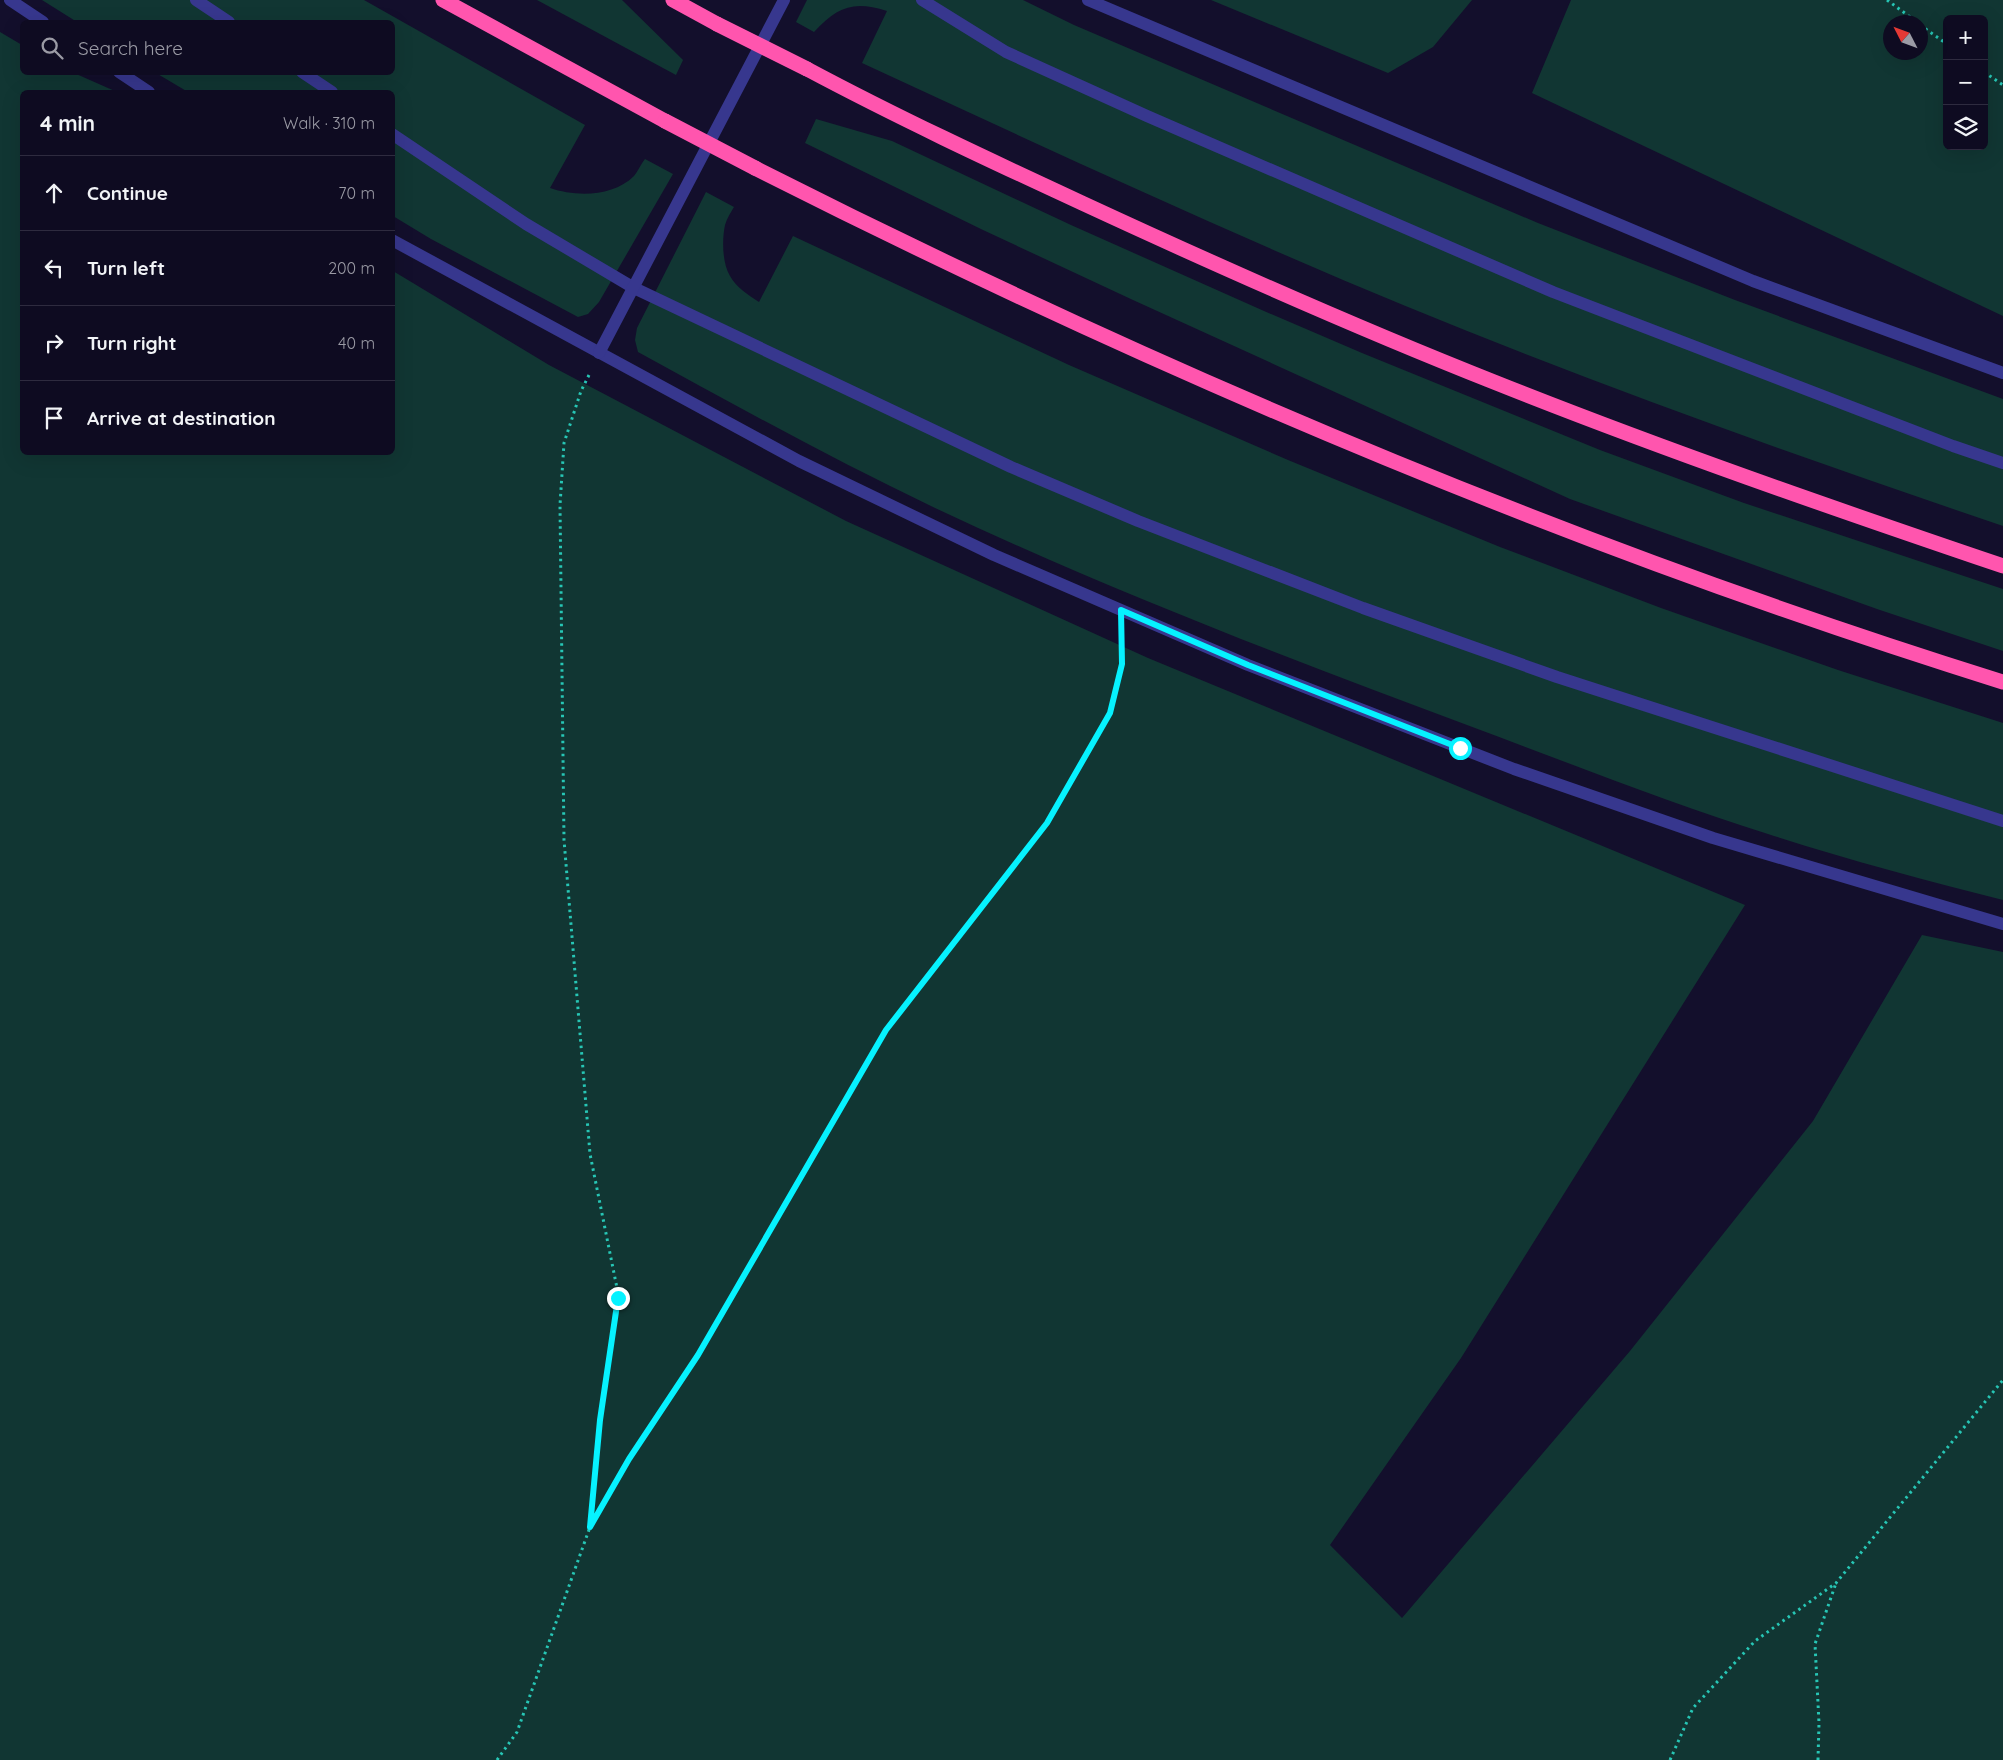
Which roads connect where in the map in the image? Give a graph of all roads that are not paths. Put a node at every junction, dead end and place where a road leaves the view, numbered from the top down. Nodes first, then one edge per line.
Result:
1 (10, 0) edge
2 (196, 0) edge
3 (443, 0) edge
4 (673, 0) edge
5 (784, 0) edge
6 (922, 0) edge
7 (1088, 0) edge
8 (40, 20) edge
9 (226, 20) edge
10 (124, 75) edge
11 (306, 75) edge
12 (146, 90) edge
13 (329, 90) edge
14 (395, 136) edge
15 (395, 242) edge
16 (634, 288) junction
17 (599, 353) junction
18 (2003, 373) edge
19 (2003, 463) edge
20 (2003, 566) edge
21 (2003, 682) edge
22 (2003, 821) edge
23 (2003, 924) edge

1 - 8 street
2 - 9 street
3 - 21 highway, bridge
4 - 20 highway, bridge
5 - 16 street
6 - 19 street
7 - 18 street
10 - 12 street
11 - 13 street
14 - 16 street
15 - 17 street
16 - 17 street
16 - 22 street
17 - 23 street

